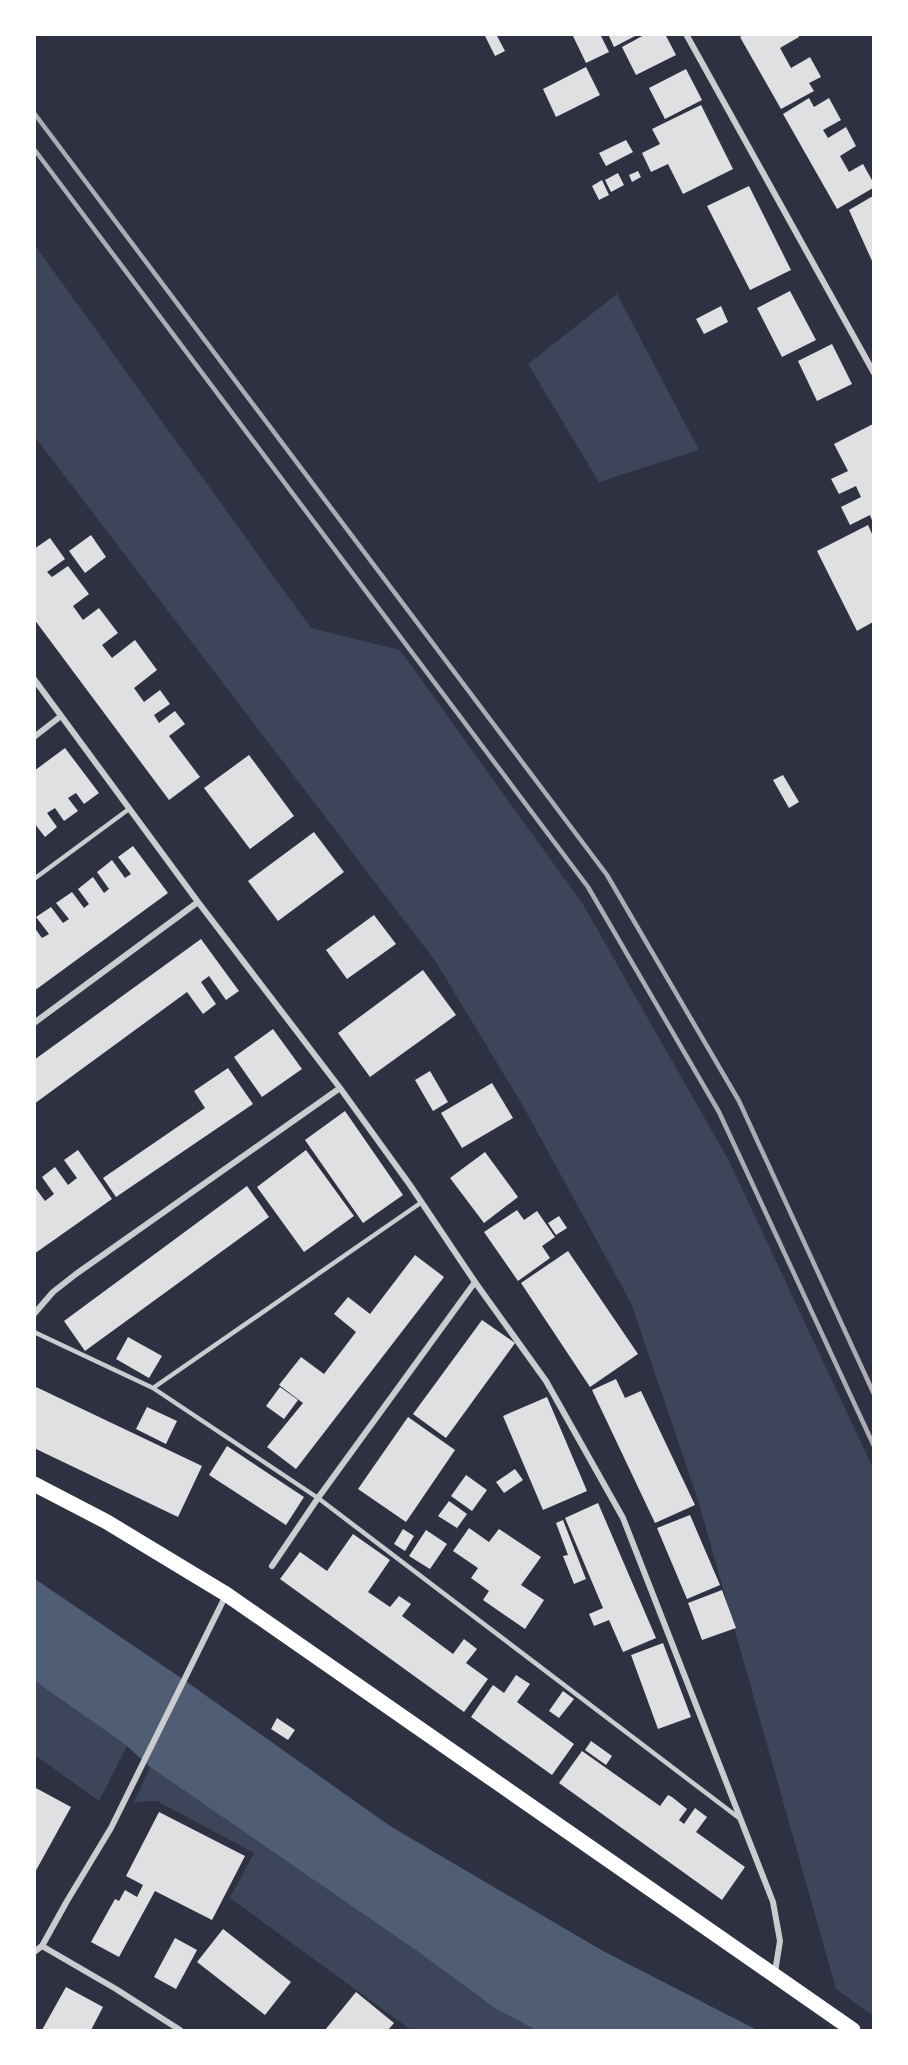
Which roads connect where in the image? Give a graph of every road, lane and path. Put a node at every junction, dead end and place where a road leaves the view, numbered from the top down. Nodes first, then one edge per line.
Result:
1 (686, 34) edge
2 (873, 373) edge
3 (34, 679) edge
4 (61, 716) junction
5 (34, 737) edge
6 (129, 809) junction
7 (34, 879) edge
8 (198, 902) junction
9 (34, 1023) edge
10 (340, 1088) junction
11 (422, 1202) junction
12 (475, 1282) junction
13 (34, 1314) edge
14 (34, 1332) edge
15 (153, 1388) junction
16 (34, 1484) edge
17 (318, 1498) junction
18 (272, 1566) dead end
19 (226, 1594) junction
20 (741, 1819) junction
21 (42, 1946) junction
22 (34, 1952) edge
23 (774, 1976) junction
24 (180, 2031) edge
25 (853, 2031) edge

1 - 2 street
3 - 4 street
4 - 5 street
4 - 6 street
6 - 7 lane
6 - 8 street
8 - 9 street
8 - 10 street
10 - 11 street
10 - 13 street
11 - 12 street
11 - 15 lane
12 - 17 street
12 - 20 street
14 - 15 lane
15 - 17 lane
16 - 19 main road
17 - 18 street
17 - 20 lane
19 - 21 street
19 - 23 main road
20 - 23 street
21 - 22 street
21 - 24 street
23 - 25 main road

